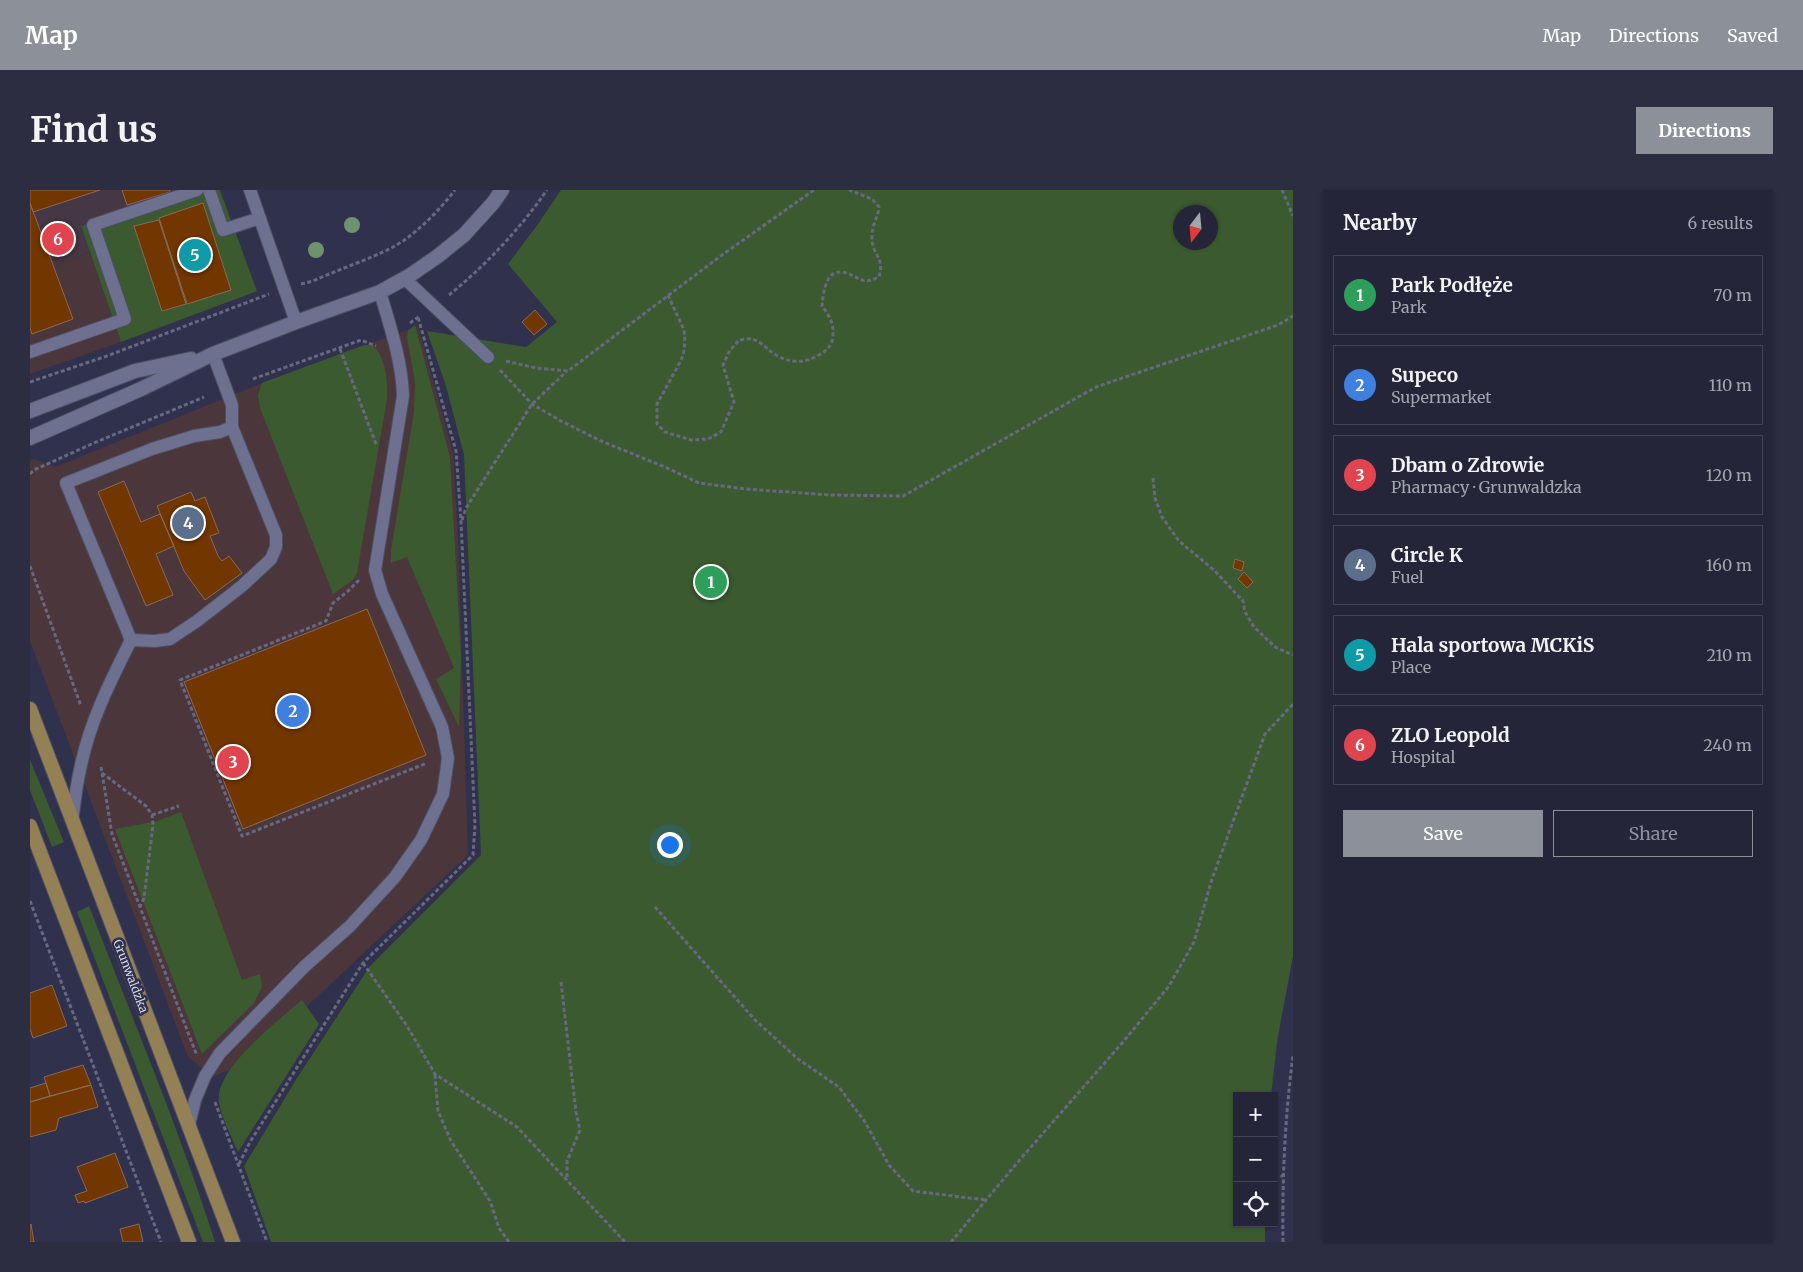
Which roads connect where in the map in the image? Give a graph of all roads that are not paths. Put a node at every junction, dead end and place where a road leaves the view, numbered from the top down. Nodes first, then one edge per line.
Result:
1 (196, 190) edge
2 (209, 190) edge
3 (250, 190) edge
4 (502, 190) edge
5 (260, 218) junction
6 (404, 278) junction
7 (380, 292) junction
8 (296, 322) junction
9 (30, 352) edge
10 (213, 354) junction
11 (488, 357) road end
12 (30, 410) edge
13 (232, 427) junction
14 (30, 438) edge
15 (131, 640) junction
16 (30, 709) edge
17 (72, 820) junction
18 (30, 826) edge
19 (188, 1125) junction
20 (189, 1242) edge
21 (233, 1242) edge

1 - 9 lane
2 - 5 lane
3 - 5 lane
4 - 6 street
5 - 8 lane
6 - 7 street
6 - 11 lane
7 - 8 street
7 - 19 lane
8 - 10 street
10 - 12 street
10 - 13 lane
10 - 14 street
13 - 15 lane
13 - 15 lane
15 - 17 lane
16 - 17 main road, Grunwaldzka
17 - 19 main road, Grunwaldzka
18 - 20 main road
19 - 21 main road, Grunwaldzka

